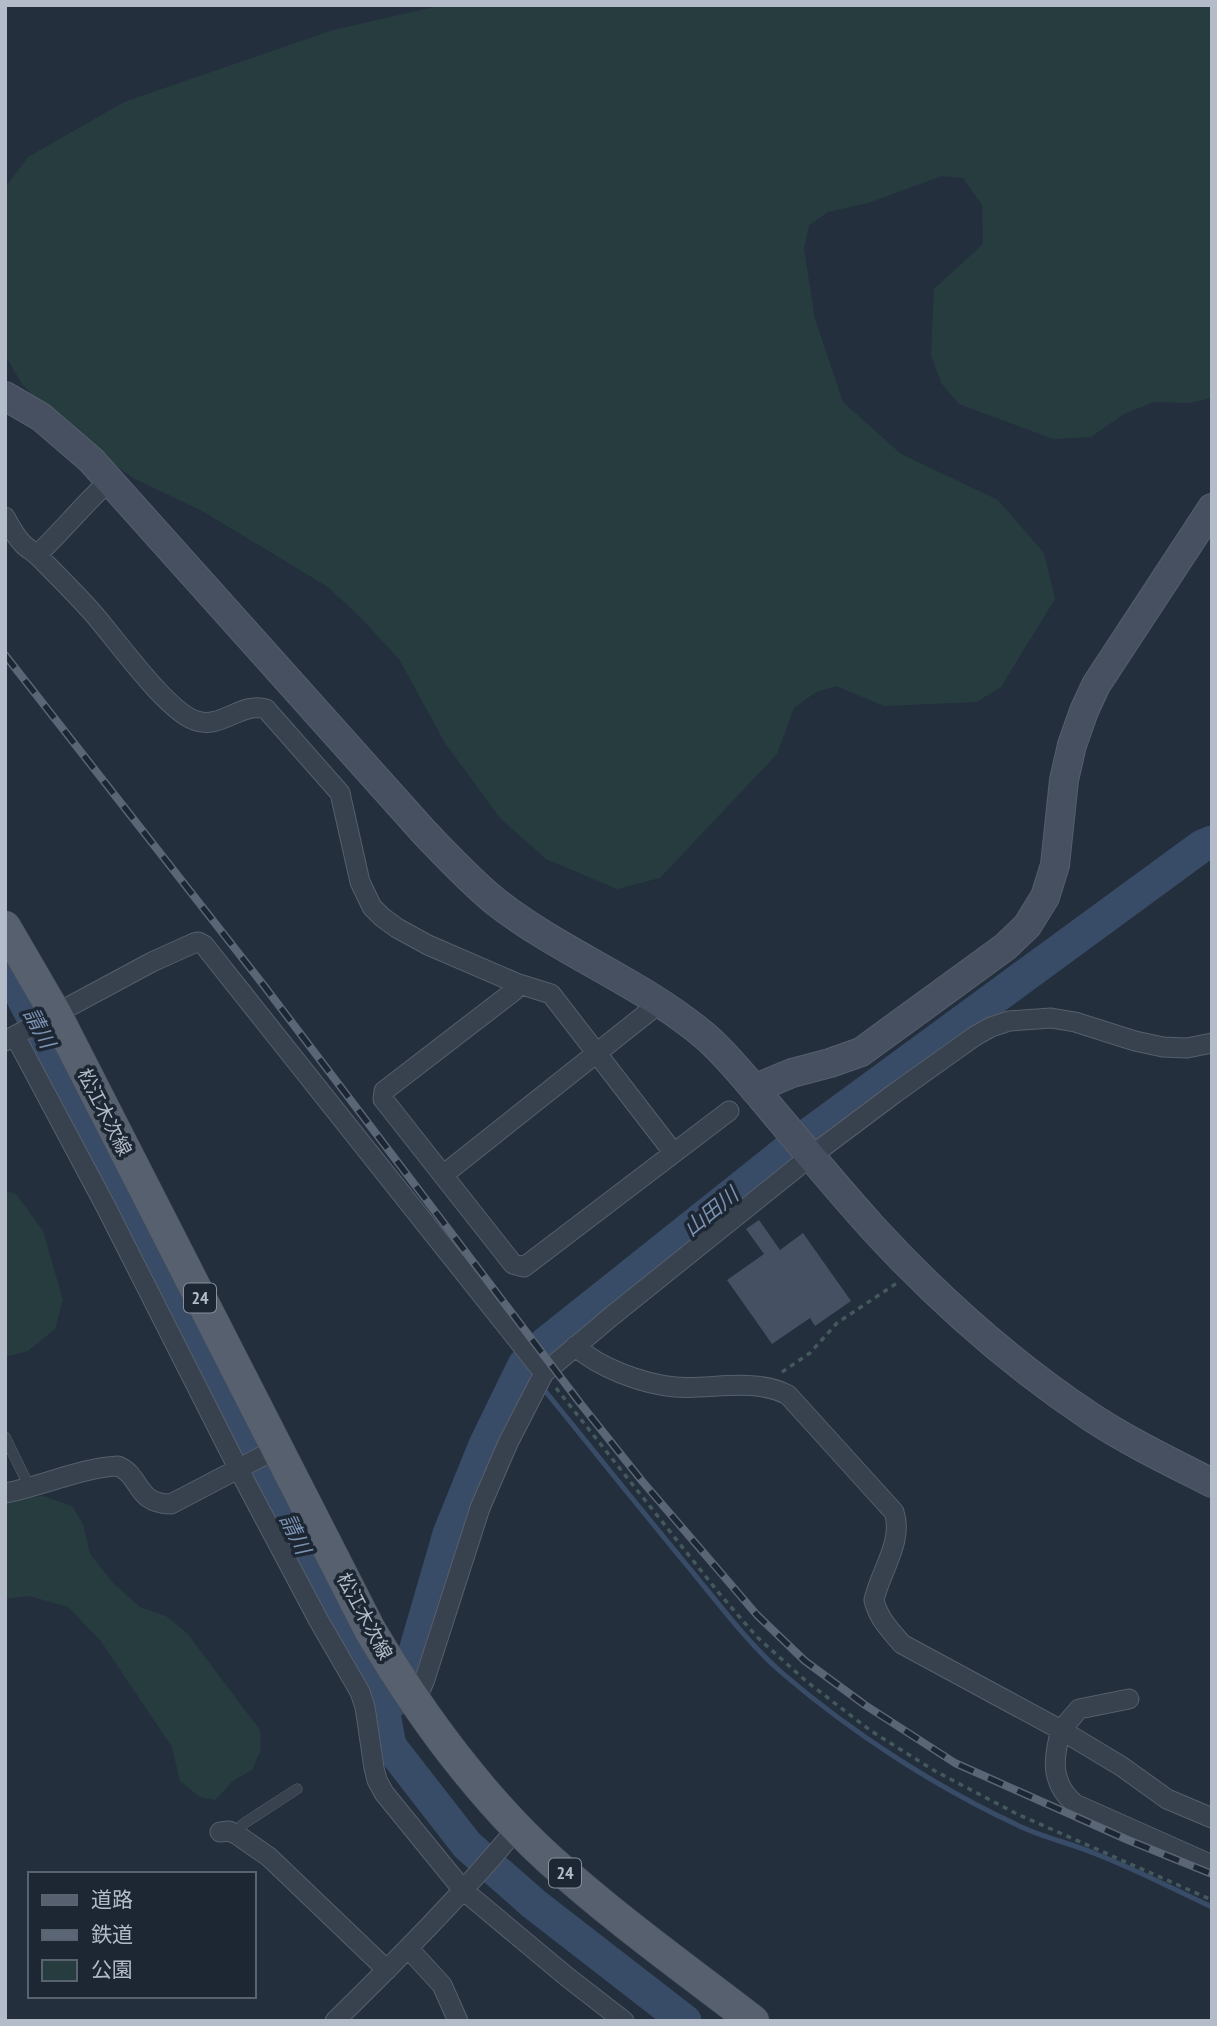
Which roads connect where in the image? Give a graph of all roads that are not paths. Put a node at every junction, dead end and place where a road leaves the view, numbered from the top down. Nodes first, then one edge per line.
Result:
1 (5, 396) edge
2 (110, 480) junction
3 (1212, 508) edge
4 (5, 517) edge
5 (37, 555) junction
6 (5, 927) edge
7 (516, 983) junction
8 (661, 1002) junction
9 (55, 1013) junction
10 (10, 1038) edge
11 (1212, 1043) edge
12 (597, 1053) junction
13 (754, 1089) junction
14 (729, 1111) dead end
15 (803, 1146) junction
16 (673, 1152) junction
17 (443, 1175) junction
18 (575, 1346) junction
19 (535, 1362) junction
20 (5, 1437) edge
21 (272, 1451) junction
22 (240, 1468) junction
23 (1212, 1483) edge
24 (30, 1489) junction
25 (5, 1493) edge
26 (406, 1688) junction
27 (1129, 1699) dead end
28 (1061, 1730) junction
29 (297, 1789) dead end
30 (1212, 1818) edge
31 (517, 1828) junction
32 (228, 1833) joint
33 (1212, 1865) edge
34 (466, 1887) junction
35 (408, 1948) junction
36 (387, 1970) junction
37 (335, 2021) edge
38 (458, 2021) edge
39 (624, 2021) edge
40 (753, 2021) edge

1 - 2 street
2 - 5 street
2 - 8 street
3 - 13 street
4 - 5 street
5 - 7 street
6 - 9 main road, 松江木次線 / 24
7 - 12 street
7 - 17 street
8 - 12 street
8 - 13 street
9 - 10 street
9 - 19 street
9 - 21 main road, 松江木次線 / 24
10 - 22 street
11 - 15 street
12 - 16 street
12 - 17 street
13 - 15 street
14 - 16 street
15 - 18 street
15 - 23 street
16 - 17 street
18 - 19 street
18 - 28 street
19 - 26 street
20 - 24 lane
21 - 22 street
21 - 26 main road, 松江木次線 / 24
22 - 24 street
22 - 34 street
24 - 25 street
26 - 31 main road, 松江木次線 / 24
27 - 28 street
28 - 30 street
28 - 33 street
29 - 32 lane
31 - 34 street
31 - 40 main road, 松江木次線 / 24
32 - 36 street
34 - 35 street
34 - 39 street
35 - 36 street
35 - 38 street
36 - 37 street

